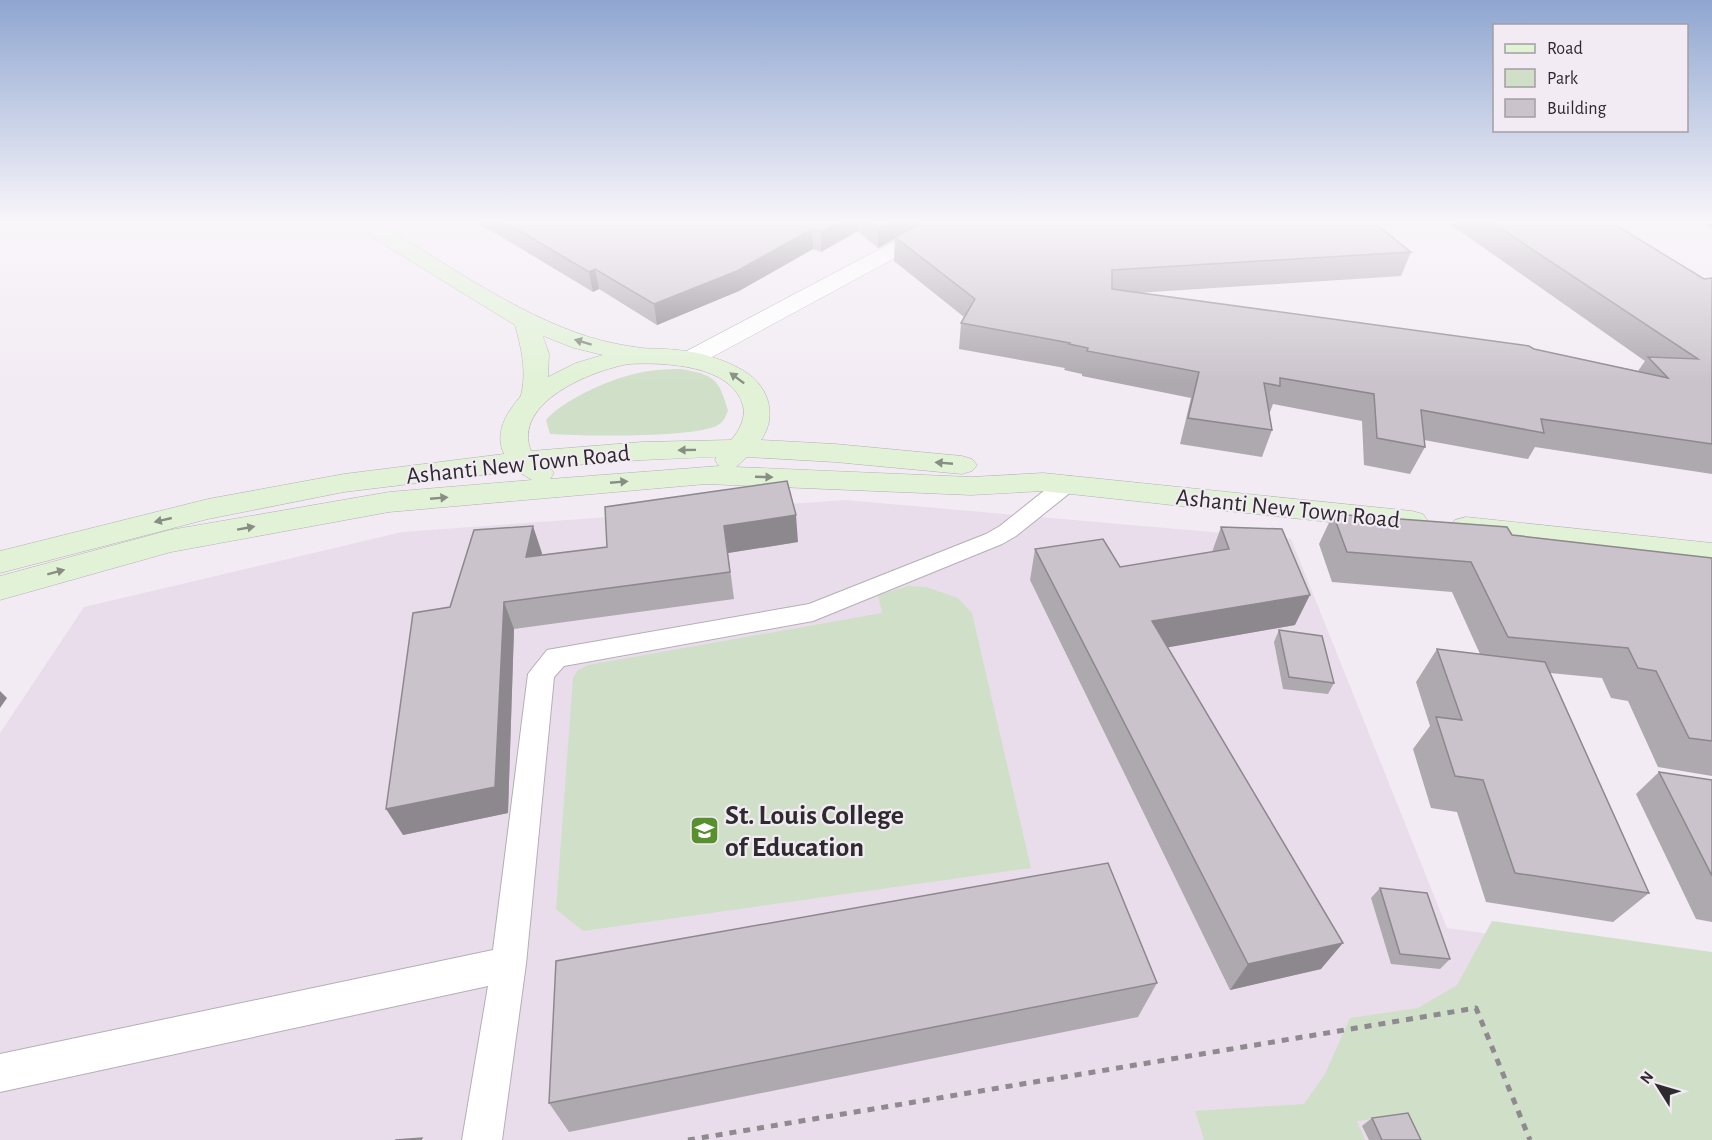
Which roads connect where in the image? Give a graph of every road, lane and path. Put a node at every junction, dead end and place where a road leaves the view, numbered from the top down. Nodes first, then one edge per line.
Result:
1 (450, 275) edge
2 (847, 275) edge
3 (526, 321) junction
4 (640, 356) junction
5 (692, 358) junction
6 (527, 405) junction
7 (757, 420) junction
8 (742, 448) junction
9 (836, 453) junction
10 (522, 463) junction
11 (430, 472) junction
12 (706, 475) junction
13 (1055, 483) junction
14 (561, 487) junction
15 (1712, 554) edge
16 (0, 562) edge
17 (0, 588) edge
18 (509, 964) junction
19 (0, 1073) edge
20 (482, 1140) edge
21 (688, 1140) edge
22 (1530, 1140) edge

1 - 3 street
2 - 5 street
4 -> 3 street
3 - 6 street
4 - 5 street
4 - 6 street
7 -> 5 street
6 - 10 street
6 - 11 street
7 - 8 street
7 - 9 street
8 - 9 street, Ashanti New Town Road
8 -> 10 street, Ashanti New Town Road
8 - 12 street
13 -> 9 street, Ashanti New Town Road
10 - 11 street, Ashanti New Town Road
10 - 14 street
11 -> 16 street, Ashanti New Town Road
12 -> 13 street, Ashanti New Town Road
14 -> 12 street, Ashanti New Town Road
13 - 15 street, Ashanti New Town Road
13 - 18 lane
17 -> 14 street, Ashanti New Town Road
18 - 19 lane
18 - 20 lane
21 - 22 path

